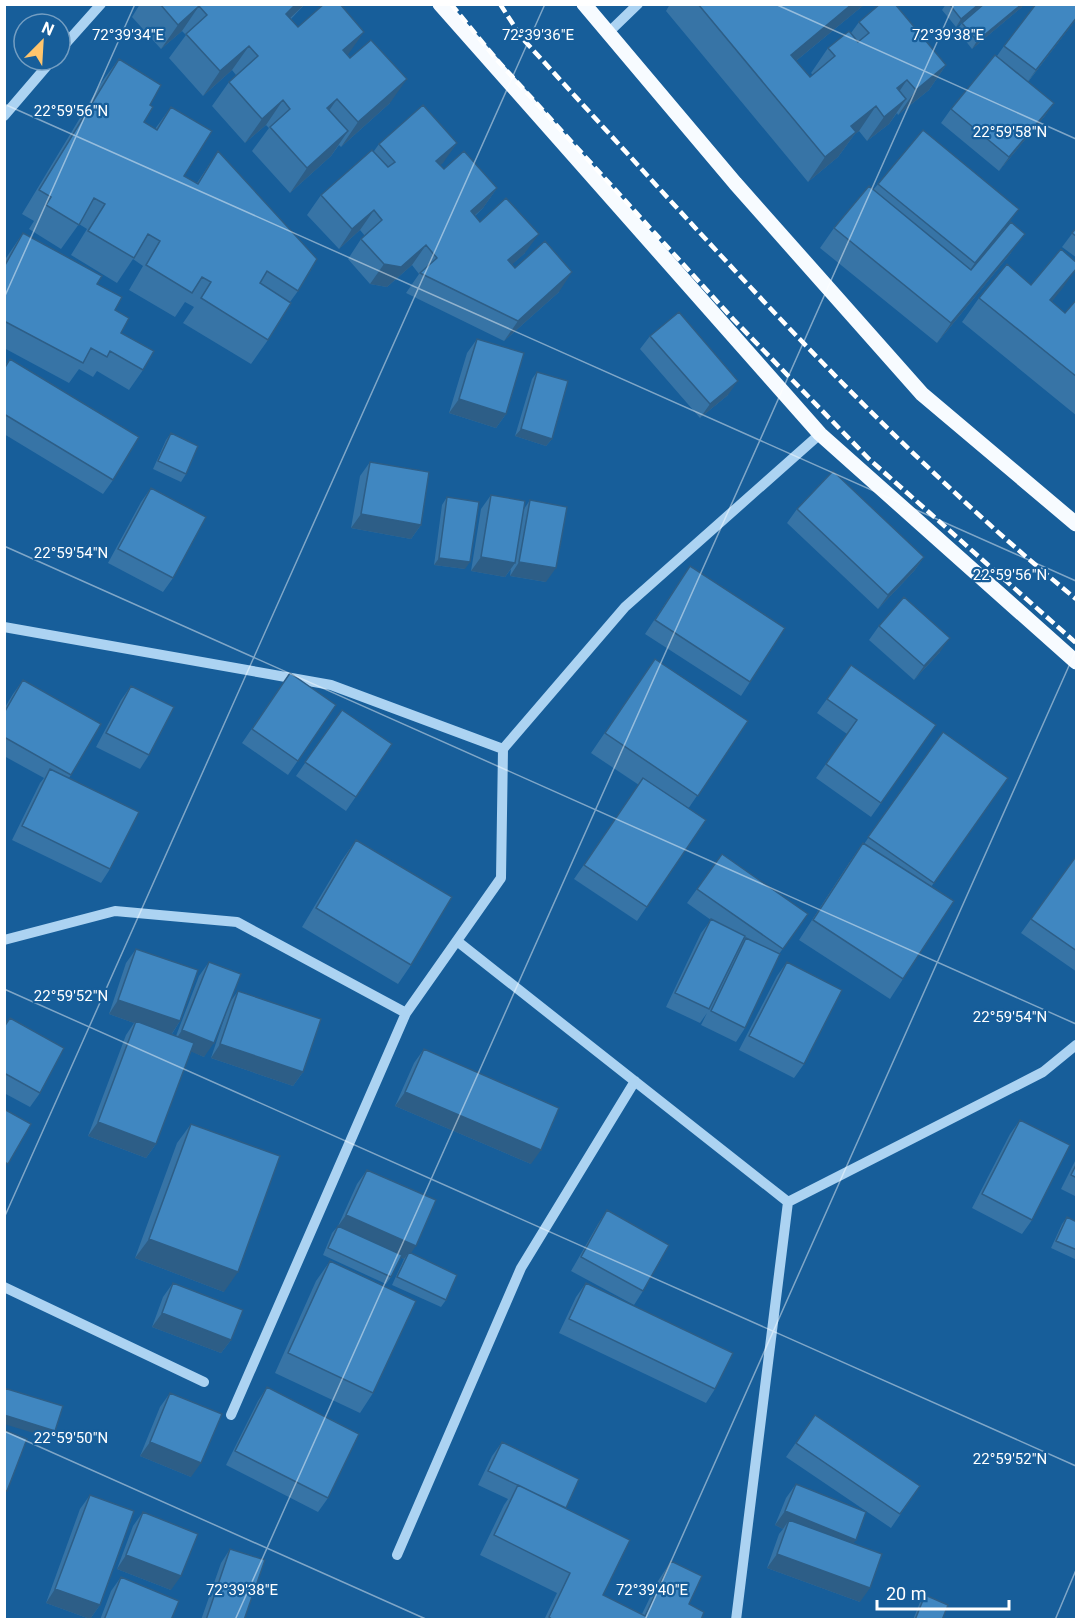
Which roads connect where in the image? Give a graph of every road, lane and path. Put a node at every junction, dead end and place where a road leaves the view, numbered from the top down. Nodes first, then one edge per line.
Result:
1 (101, 4) edge
2 (440, 4) edge
3 (584, 4) edge
4 (638, 4) edge
5 (608, 33) junction
6 (72, 37) edge
7 (42, 72) edge
8 (4, 116) edge
9 (820, 434) junction
10 (1077, 524) edge
11 (4, 627) edge
12 (1077, 662) edge
13 (503, 749) junction
14 (4, 940) edge
15 (457, 941) junction
16 (406, 1013) junction
17 (1077, 1045) edge
18 (635, 1081) junction
19 (788, 1202) junction
20 (4, 1287) edge
21 (204, 1382) dead end
22 (231, 1415) dead end
23 (397, 1555) dead end
24 (736, 1620) edge

1 - 6 street
2 - 9 main road
3 - 5 main road
4 - 5 street
5 - 10 main road
7 - 8 street
9 - 12 main road
9 - 13 street
11 - 13 street
13 - 15 street
14 - 16 street
15 - 16 street
15 - 18 street
16 - 22 street
17 - 19 street
18 - 19 street
18 - 23 street
19 - 24 street
20 - 21 street

